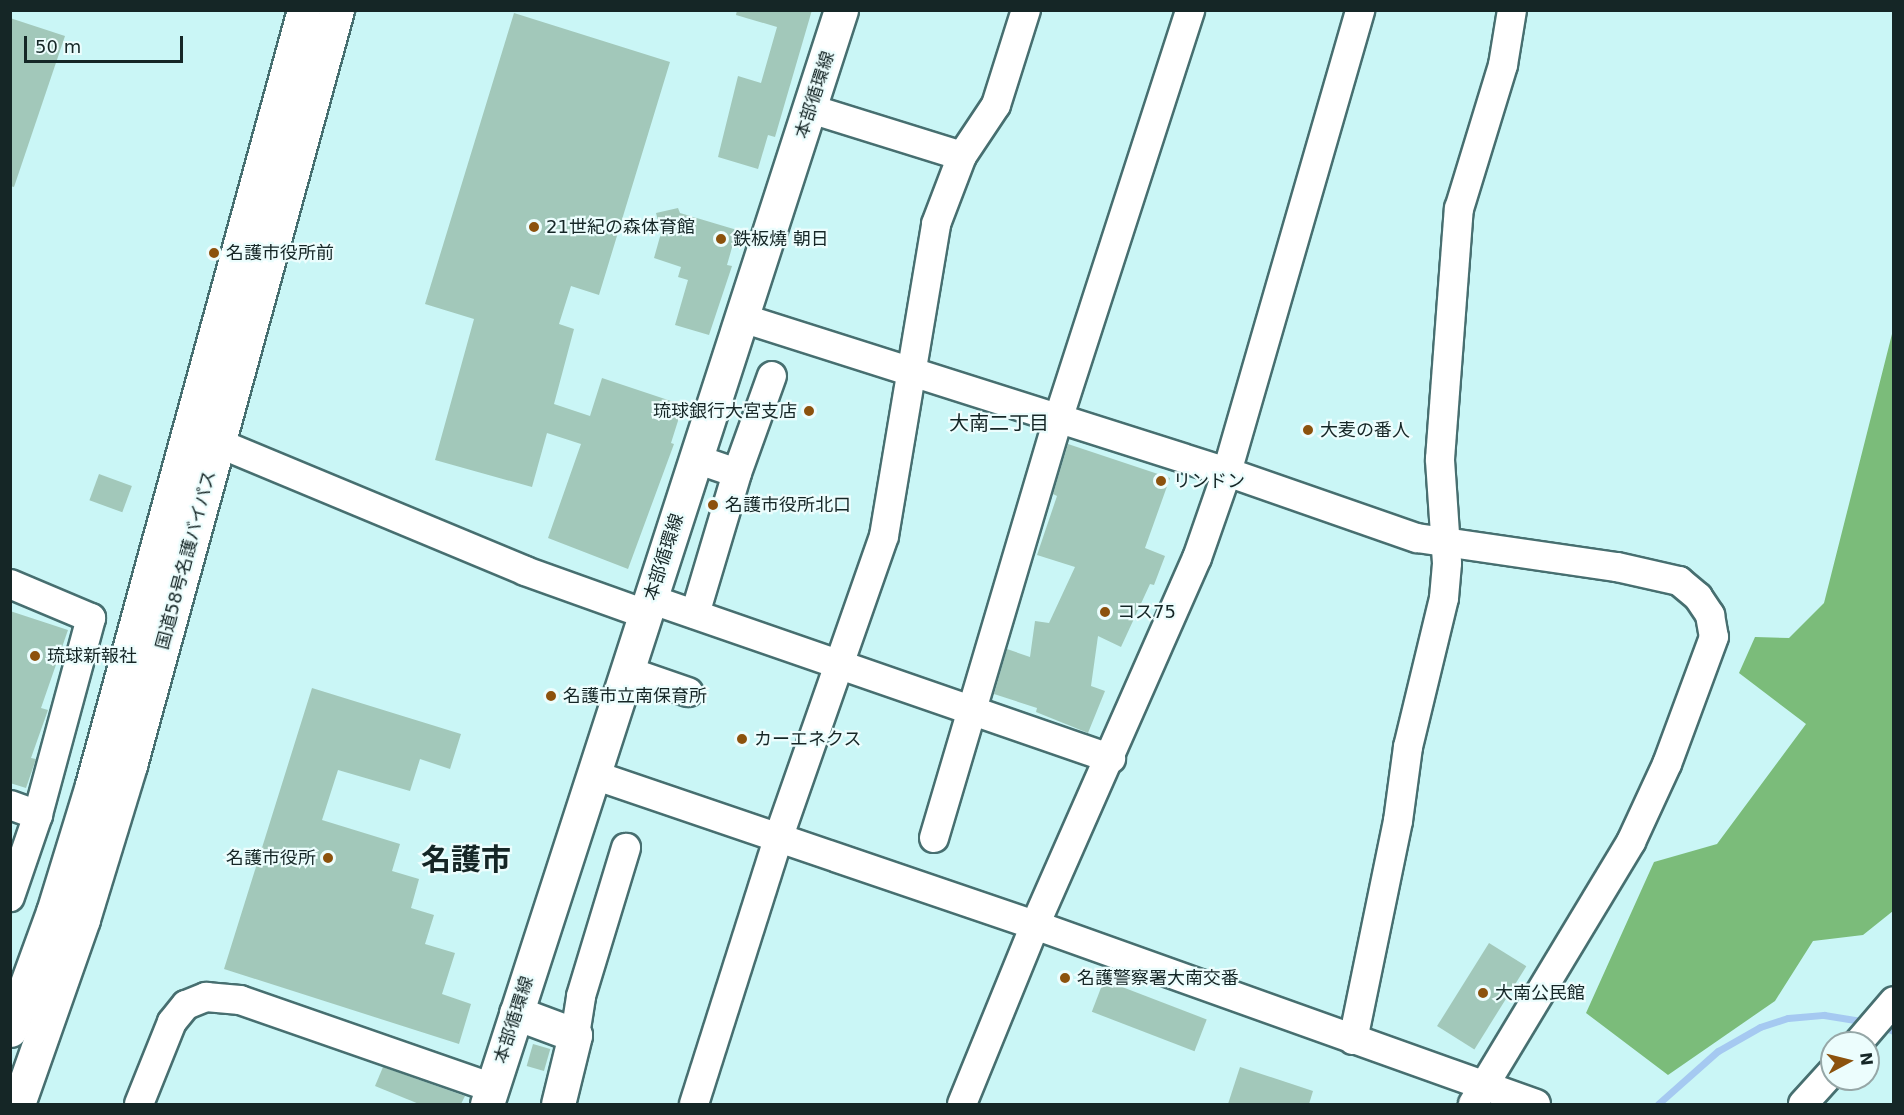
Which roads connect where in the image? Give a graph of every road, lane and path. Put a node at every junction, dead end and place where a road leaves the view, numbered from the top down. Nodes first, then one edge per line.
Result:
1 (304, 10) edge
2 (337, 10) edge
3 (841, 10) edge
4 (1026, 10) edge
5 (1190, 10) edge
6 (1360, 10) edge
7 (1512, 10) edge
8 (810, 109) junction
9 (962, 156) junction
10 (742, 318) junction
11 (909, 371) junction
12 (772, 376) dead end
13 (1059, 419) junction
14 (188, 429) junction
15 (218, 443) junction
16 (696, 459) junction
17 (1227, 472) junction
18 (737, 473) junction
19 (1443, 543) junction
20 (10, 584) edge
21 (648, 606) junction
22 (695, 614) junction
23 (838, 661) junction
24 (627, 671) junction
25 (688, 692) dead end
26 (70, 702) junction
27 (972, 709) junction
28 (111, 718) junction
29 (1111, 759) junction
30 (594, 775) junction
31 (10, 805) edge
32 (38, 815) junction
33 (779, 836) junction
34 (934, 838) dead end
35 (626, 848) dead end
36 (10, 897) edge
37 (1035, 925) junction
38 (1893, 1001) edge
39 (516, 1013) junction
40 (10, 1030) edge
41 (1868, 1031) edge
42 (575, 1035) junction
43 (1353, 1040) junction
44 (1820, 1085) edge
45 (1479, 1095) edge
46 (490, 1096) edge
47 (18, 1104) edge
48 (139, 1104) edge
49 (558, 1104) edge
50 (694, 1104) edge
51 (962, 1104) edge
52 (1536, 1104) edge
53 (1803, 1104) edge

1 - 14 main road, 国道58号名護バイパス
2 - 15 main road, 国道58号名護バイパス
3 - 8 main road, 本部循環線
4 - 9 street
5 - 13 street
6 - 17 street
7 - 19 street
8 - 9 street
8 - 10 main road, 本部循環線
9 - 11 street
10 - 11 street
10 - 16 main road, 本部循環線
11 - 13 street
11 - 23 street
12 - 18 street
13 - 17 street
13 - 27 street
14 - 15 street
14 - 28 main road, 国道58号名護バイパス
15 - 21 street
15 - 47 main road, 国道58号名護バイパス
16 - 18 street
16 - 21 main road, 本部循環線
17 - 19 street
17 - 29 street
18 - 22 street
19 - 43 street
19 - 45 street
20 - 26 street
21 - 22 street
21 - 24 main road, 本部循環線
22 - 23 street
23 - 27 street
23 - 33 street
24 - 25 street
24 - 30 main road, 本部循環線
26 - 28 street
26 - 32 street
27 - 29 street
27 - 34 street
28 - 40 main road, 国道58号名護バイパス
29 - 37 street
30 - 33 street
30 - 39 main road, 本部循環線
31 - 32 street
32 - 36 street
33 - 37 street
33 - 50 street
35 - 42 street
37 - 43 street
37 - 51 street
38 - 41 street
39 - 42 main road
39 - 46 main road, 本部循環線
42 - 49 main road
43 - 45 street
44 - 53 street
45 - 52 street
46 - 48 street

